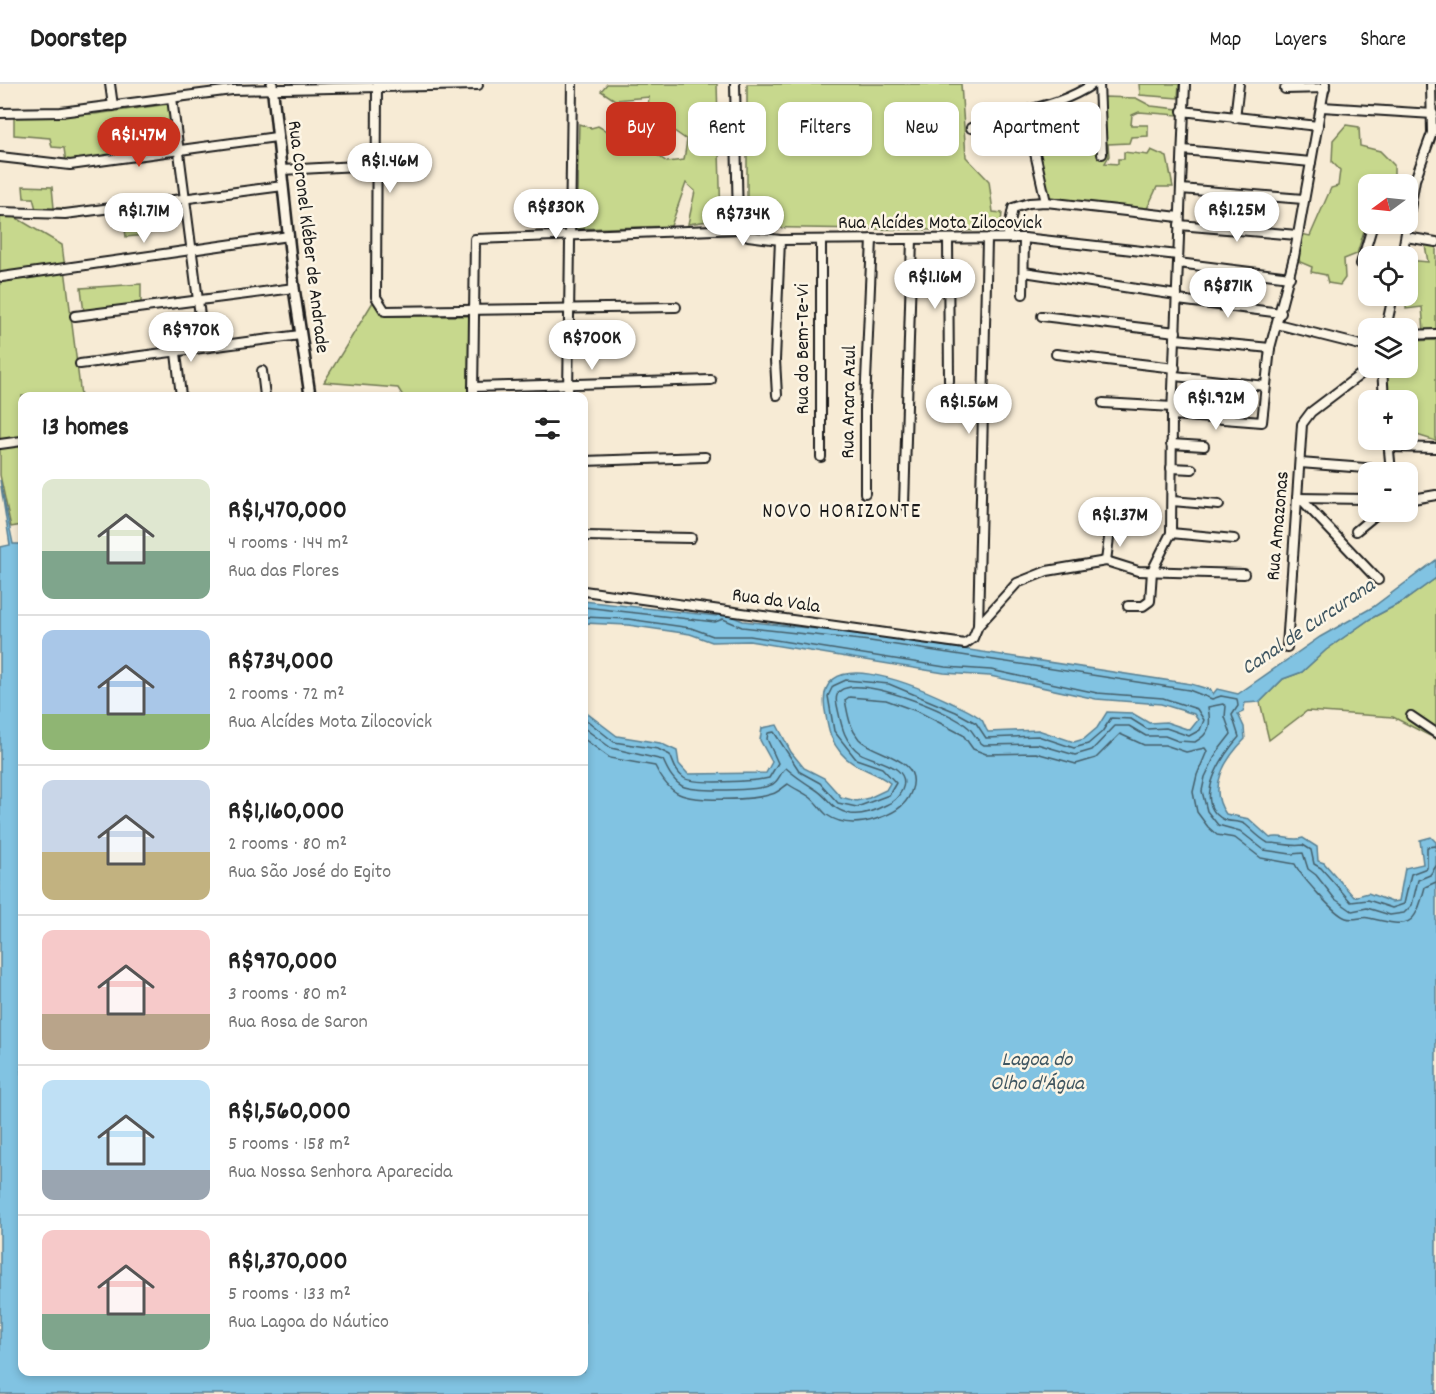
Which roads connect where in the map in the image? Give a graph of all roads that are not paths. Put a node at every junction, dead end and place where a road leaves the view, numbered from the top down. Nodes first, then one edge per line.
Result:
1 (110, 84) edge
2 (572, 84) edge
3 (735, 84) edge
4 (1094, 84) edge
5 (1099, 84) edge
6 (1185, 84) edge
7 (1239, 84) edge
8 (1431, 84) edge
9 (478, 85) edge
10 (377, 86) edge
11 (1325, 86) edge
12 (271, 87) edge
13 (1285, 89) dead end
14 (172, 98) junction
15 (1061, 102) edge
16 (113, 106) junction
17 (1322, 107) junction
18 (1182, 111) junction
19 (0, 112) edge
20 (1433, 114) junction
21 (1235, 118) junction
22 (1318, 126) junction
23 (276, 137) junction
24 (178, 150) junction
25 (1183, 150) junction
26 (1102, 154) dead end
27 (1036, 156) edge
28 (0, 157) edge
29 (1311, 162) junction
30 (377, 165) junction
31 (281, 170) junction
32 (1417, 174) edge
33 (283, 186) junction
34 (1181, 189) junction
35 (183, 200) junction
36 (1303, 200) junction
37 (1046, 202) junction
38 (0, 212) edge
39 (1179, 221) junction
40 (741, 229) junction
41 (1406, 234) edge
42 (1298, 235) junction
43 (290, 236) junction
44 (568, 237) junction
45 (1406, 237) junction
46 (1007, 238) junction
47 (1024, 238) junction
48 (872, 239) junction
49 (912, 239) junction
50 (948, 239) junction
51 (987, 239) junction
52 (780, 240) junction
53 (821, 240) junction
54 (1436, 242) edge
55 (1404, 246) edge
56 (191, 251) junction
57 (1178, 259) junction
58 (1024, 272) junction
59 (1290, 277) junction
60 (2, 278) dead end
61 (294, 288) junction
62 (1023, 294) dead end
63 (1177, 297) junction
64 (197, 299) junction
65 (676, 307) dead end
66 (569, 309) junction
67 (475, 311) junction
68 (1281, 313) junction
69 (75, 316) dead end
70 (1042, 316) dead end
71 (1277, 324) junction
72 (300, 334) junction
73 (1436, 334) edge
74 (1176, 335) junction
75 (1418, 335) edge
76 (1358, 344) edge
77 (204, 347) junction
78 (1270, 348) junction
79 (176, 353) junction
80 (1056, 354) dead end
81 (80, 364) dead end
82 (262, 371) dead end
83 (1175, 372) junction
84 (1358, 376) edge
85 (711, 380) dead end
86 (949, 381) dead end
87 (568, 384) junction
88 (1265, 386) junction
89 (473, 387) junction
90 (181, 392) edge
91 (265, 392) edge
92 (310, 392) edge
93 (473, 392) edge
94 (568, 392) edge
95 (777, 395) dead end
96 (1103, 403) dead end
97 (1172, 411) junction
98 (18, 442) edge
99 (0, 444) edge
100 (1171, 444) junction
101 (1204, 446) dead end
102 (1418, 446) edge
103 (1436, 448) edge
104 (705, 457) dead end
105 (821, 457) dead end
106 (588, 461) edge
107 (1300, 463) junction
108 (1171, 468) junction
109 (1358, 468) edge
110 (1192, 469) dead end
111 (865, 493) dead end
112 (1436, 495) edge
113 (1298, 498) junction
114 (1418, 498) edge
115 (1358, 499) edge
116 (1172, 501) junction
117 (1219, 504) dead end
118 (904, 505) dead end
119 (1367, 522) edge
120 (1110, 530) dead end
121 (1356, 531) dead end
122 (1171, 533) junction
123 (588, 536) edge
124 (691, 538) dead end
125 (1234, 539) dead end
126 (1106, 561) junction
127 (1152, 571) junction
128 (1244, 574) dead end
129 (1378, 580) dead end
130 (588, 592) edge
131 (1128, 606) dead end
132 (978, 626) junction
133 (1287, 647) dead end
134 (1411, 716) dead end
135 (1436, 733) edge

1 - 16 street
2 - 44 street
3 - 40 street
4 - 15 street
5 - 26 street
6 - 18 street
7 - 21 street
8 - 20 street
9 - 10 street
10 - 12 street
10 - 30 street
11 - 13 street
11 - 17 street
12 - 14 street
12 - 23 main road, Rua Coronel Kléber de Andrade
14 - 16 street
14 - 24 street
16 - 19 street
17 - 20 street
17 - 22 street
18 - 21 street
18 - 25 street
20 - 32 street
21 - 22 street
22 - 29 street
23 - 24 street
23 - 31 main road, Rua Coronel Kléber de Andrade
24 - 28 street
24 - 35 street
25 - 29 street
25 - 34 street
27 - 37 street
29 - 36 street
30 - 31 street
30 - 67 street
31 - 33 main road, Rua Coronel Kléber de Andrade
33 - 35 street
33 - 43 main road, Rua Coronel Kléber de Andrade
34 - 36 street
34 - 39 street
35 - 38 street
35 - 56 street
36 - 42 street
37 - 39 street
37 - 46 street
39 - 42 street
39 - 57 street
40 - 44 street
40 - 52 street, Rua Alcídes Mota Zilocovick
41 - 45 street
42 - 59 street
43 - 56 street
43 - 61 main road, Rua Coronel Kléber de Andrade
44 - 66 street
44 - 67 street
45 - 54 street
45 - 55 street
46 - 47 street, Rua Alcídes Mota Zilocovick
46 - 51 street, Rua Alcídes Mota Zilocovick
47 - 57 street, Rua Alcídes Mota Zilocovick
47 - 58 street
48 - 49 street, Rua Alcídes Mota Zilocovick
48 - 53 street, Rua Alcídes Mota Zilocovick
48 - 111 street, Rua Arara Azul
49 - 50 street, Rua Alcídes Mota Zilocovick
49 - 118 street
50 - 51 street, Rua Alcídes Mota Zilocovick
50 - 86 street
51 - 132 street
52 - 53 street, Rua Alcídes Mota Zilocovick
52 - 95 street
53 - 105 street, Rua do Bem-Te-Vi
56 - 60 street
56 - 64 street
57 - 59 street, Rua Alcídes Mota Zilocovick
57 - 63 street
58 - 62 street
58 - 63 street
59 - 68 street
61 - 64 street
61 - 72 main road, Rua Coronel Kléber de Andrade
63 - 68 street
63 - 74 street
64 - 69 street
64 - 77 street
65 - 66 street
66 - 67 street
66 - 87 street
67 - 89 street
68 - 71 street
70 - 74 street
71 - 76 street
71 - 78 street
72 - 77 street
72 - 92 main road, Rua Coronel Kléber de Andrade
73 - 75 street
74 - 78 street
74 - 83 street
77 - 79 street
78 - 88 street
79 - 81 street
79 - 90 street
80 - 83 street
82 - 91 street
83 - 88 street
83 - 97 street
84 - 107 street, Rua Amazonas
85 - 87 street
87 - 89 street
87 - 94 street
88 - 97 street
89 - 93 street
96 - 97 street
97 - 100 street
98 - 99 street
100 - 101 street
100 - 108 street
102 - 103 street
104 - 106 street
107 - 109 street
107 - 113 street, Rua Amazonas
108 - 110 street
108 - 116 street
112 - 114 street
113 - 115 street
113 - 129 street
113 - 133 street, Rua Amazonas
116 - 117 street
116 - 122 street
119 - 121 street
120 - 126 street
122 - 125 street
122 - 127 street
123 - 124 street
126 - 127 street
126 - 132 street
127 - 128 street
127 - 131 street
130 - 132 street, Rua da Vala
134 - 135 street

